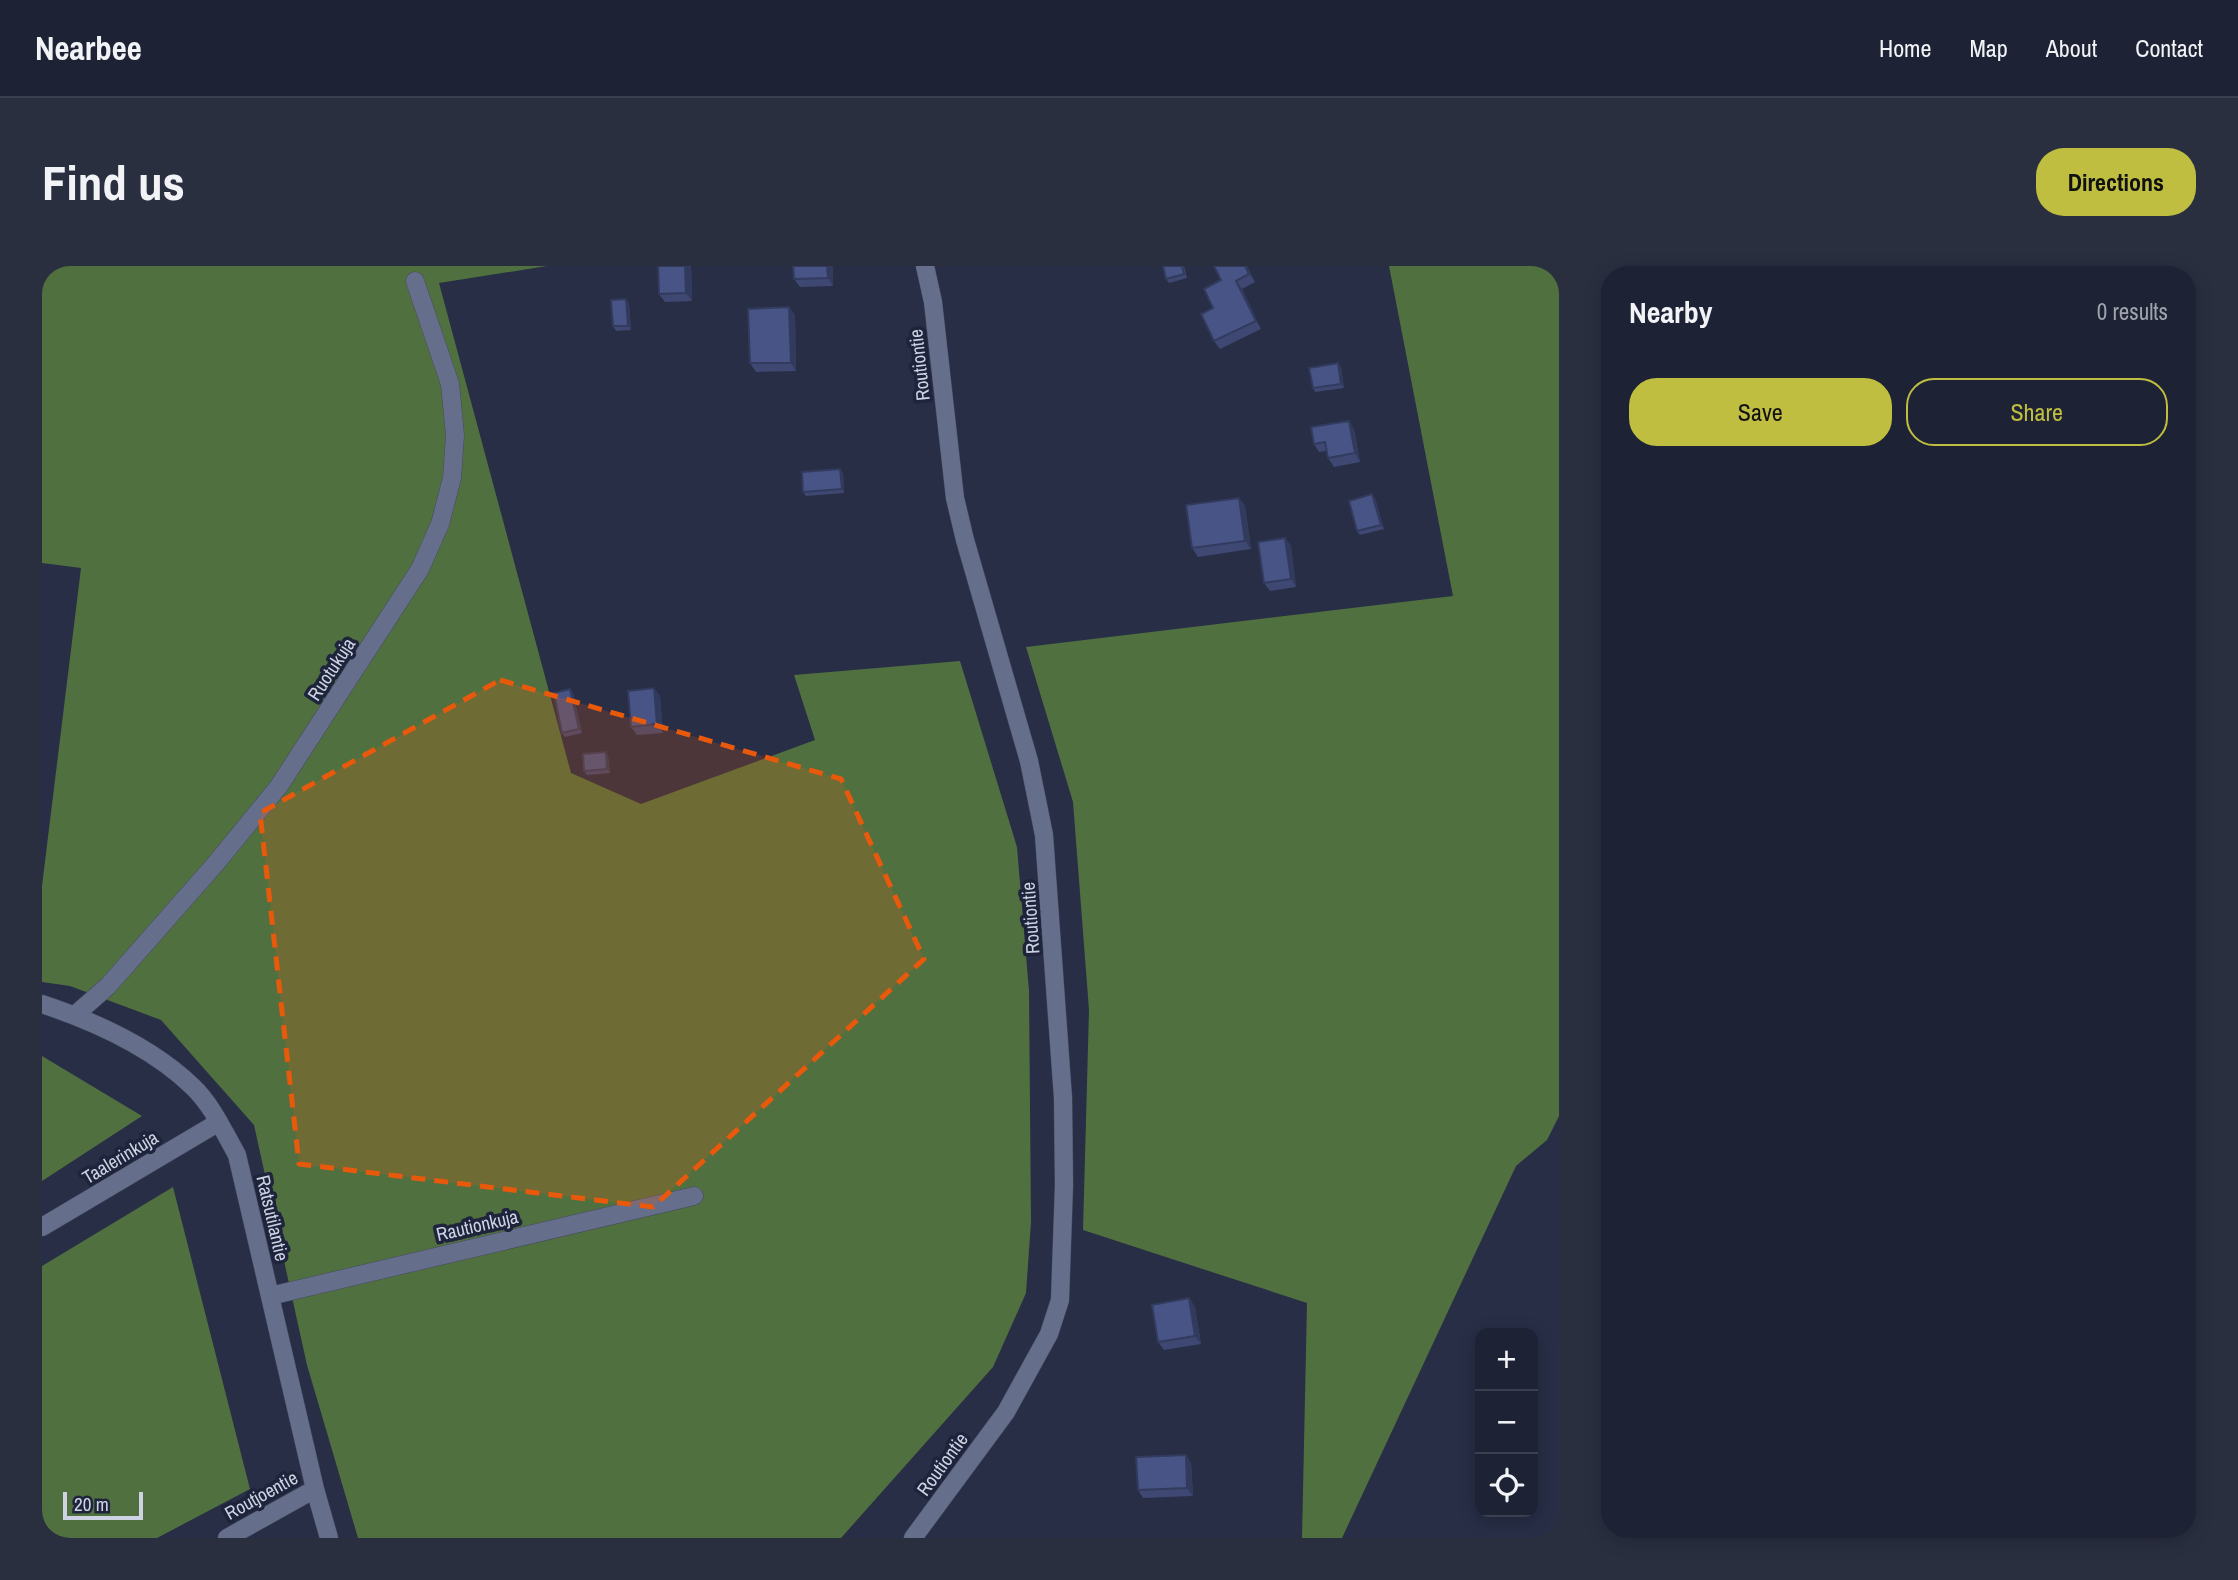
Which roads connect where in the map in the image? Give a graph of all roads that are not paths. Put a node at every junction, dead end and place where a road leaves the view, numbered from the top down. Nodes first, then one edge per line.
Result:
1 (925, 266) edge
2 (415, 281) dead end
3 (42, 1004) edge
4 (75, 1015) junction
5 (219, 1122) junction
6 (694, 1196) dead end
7 (42, 1227) edge
8 (270, 1296) junction
9 (315, 1489) junction
10 (227, 1538) edge
11 (329, 1538) edge
12 (914, 1538) edge

1 - 12 street, Routiontie
2 - 4 street, Ruotukuja
3 - 4 street, Ratsutilantie
4 - 5 street, Ratsutilantie
5 - 7 street, Taalerinkuja
5 - 8 street, Ratsutilantie
6 - 8 street, Rautionkuja
8 - 9 street, Ratsutilantie
9 - 10 street, Routjoentie
9 - 11 street, Ratsutilantie

